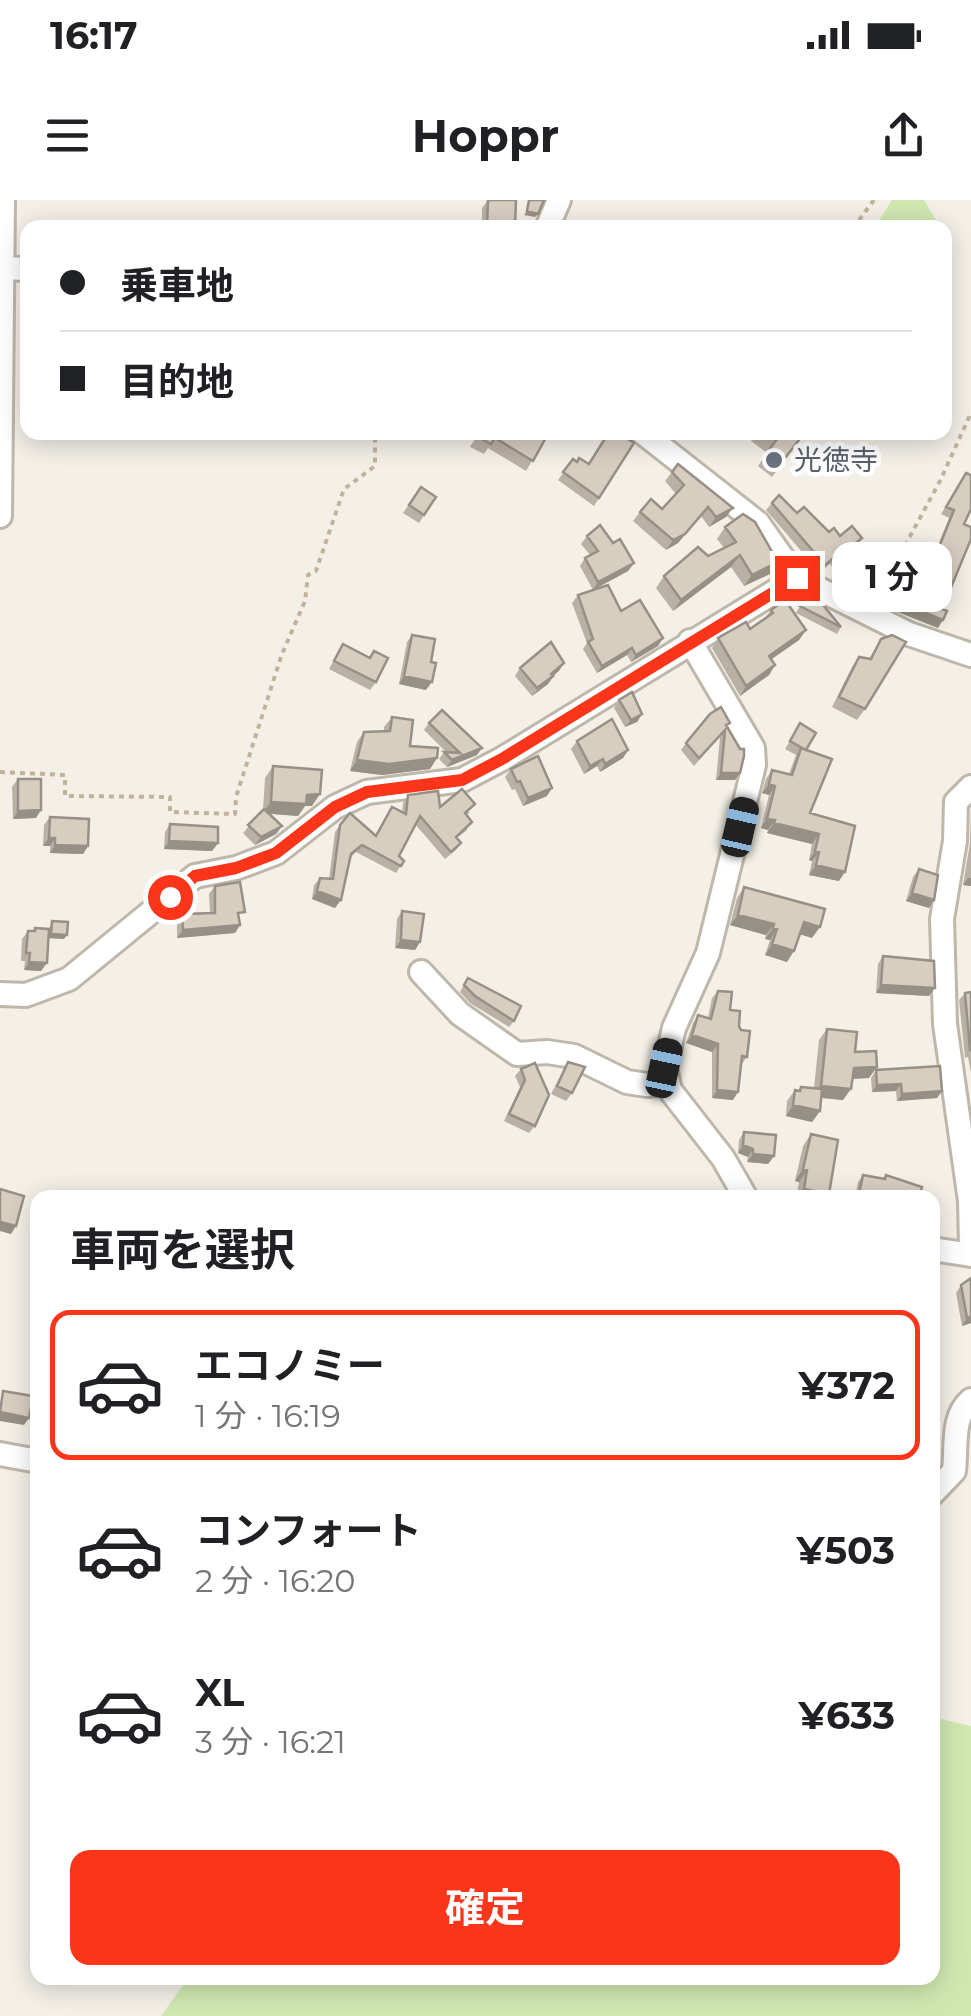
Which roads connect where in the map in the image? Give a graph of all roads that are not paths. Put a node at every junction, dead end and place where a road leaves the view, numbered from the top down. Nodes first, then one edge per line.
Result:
1 (3, 200) edge
2 (2, 268) edge
3 (652, 440) edge
4 (0, 516) edge
5 (797, 578) junction
6 (690, 641) junction
7 (971, 654) edge
8 (971, 788) edge
9 (421, 972) dead end
10 (0, 994) edge
11 (668, 1082) junction
12 (741, 1190) edge
13 (970, 1201) edge
14 (940, 1249) edge
15 (971, 1252) edge
16 (971, 1400) edge
17 (0, 1454) edge
18 (30, 1460) edge
19 (940, 1485) edge

1 - 2 street
2 - 4 street
3 - 5 street
5 - 6 street
5 - 7 street
6 - 10 street
6 - 11 street
8 - 13 street
9 - 11 street
11 - 12 street
13 - 15 street
14 - 15 street
16 - 19 street
17 - 18 street

